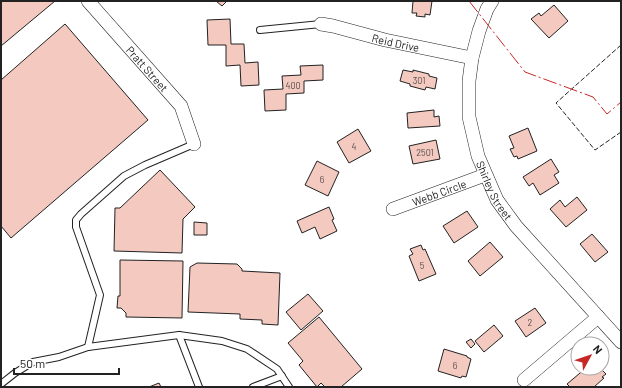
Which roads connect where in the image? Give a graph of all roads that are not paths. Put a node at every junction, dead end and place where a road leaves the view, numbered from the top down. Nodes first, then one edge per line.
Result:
1 (88, 1) edge
2 (492, 1) edge
3 (321, 24) joint
4 (260, 30) dead end
5 (472, 58) junction
6 (194, 144) joint
7 (485, 175) junction
8 (393, 209) dead end
9 (598, 317) junction
10 (179, 335) junction
11 (621, 342) edge
12 (88, 347) junction
13 (282, 376) junction
14 (524, 380) dead end
15 (1, 384) edge
16 (199, 387) edge
17 (253, 387) edge
18 (289, 387) edge

1 - 6 street, Pratt Street
2 - 5 street, Shirley Street
3 - 4 lane
3 - 5 street, Reid Drive
5 - 7 street, Shirley Street
6 - 12 lane
7 - 8 street, Webb Circle
7 - 9 street, Shirley Street
9 - 11 street, Shirley Street
9 - 14 street
10 - 12 lane
10 - 13 lane
10 - 16 lane
12 - 15 lane
13 - 17 lane
13 - 18 lane

